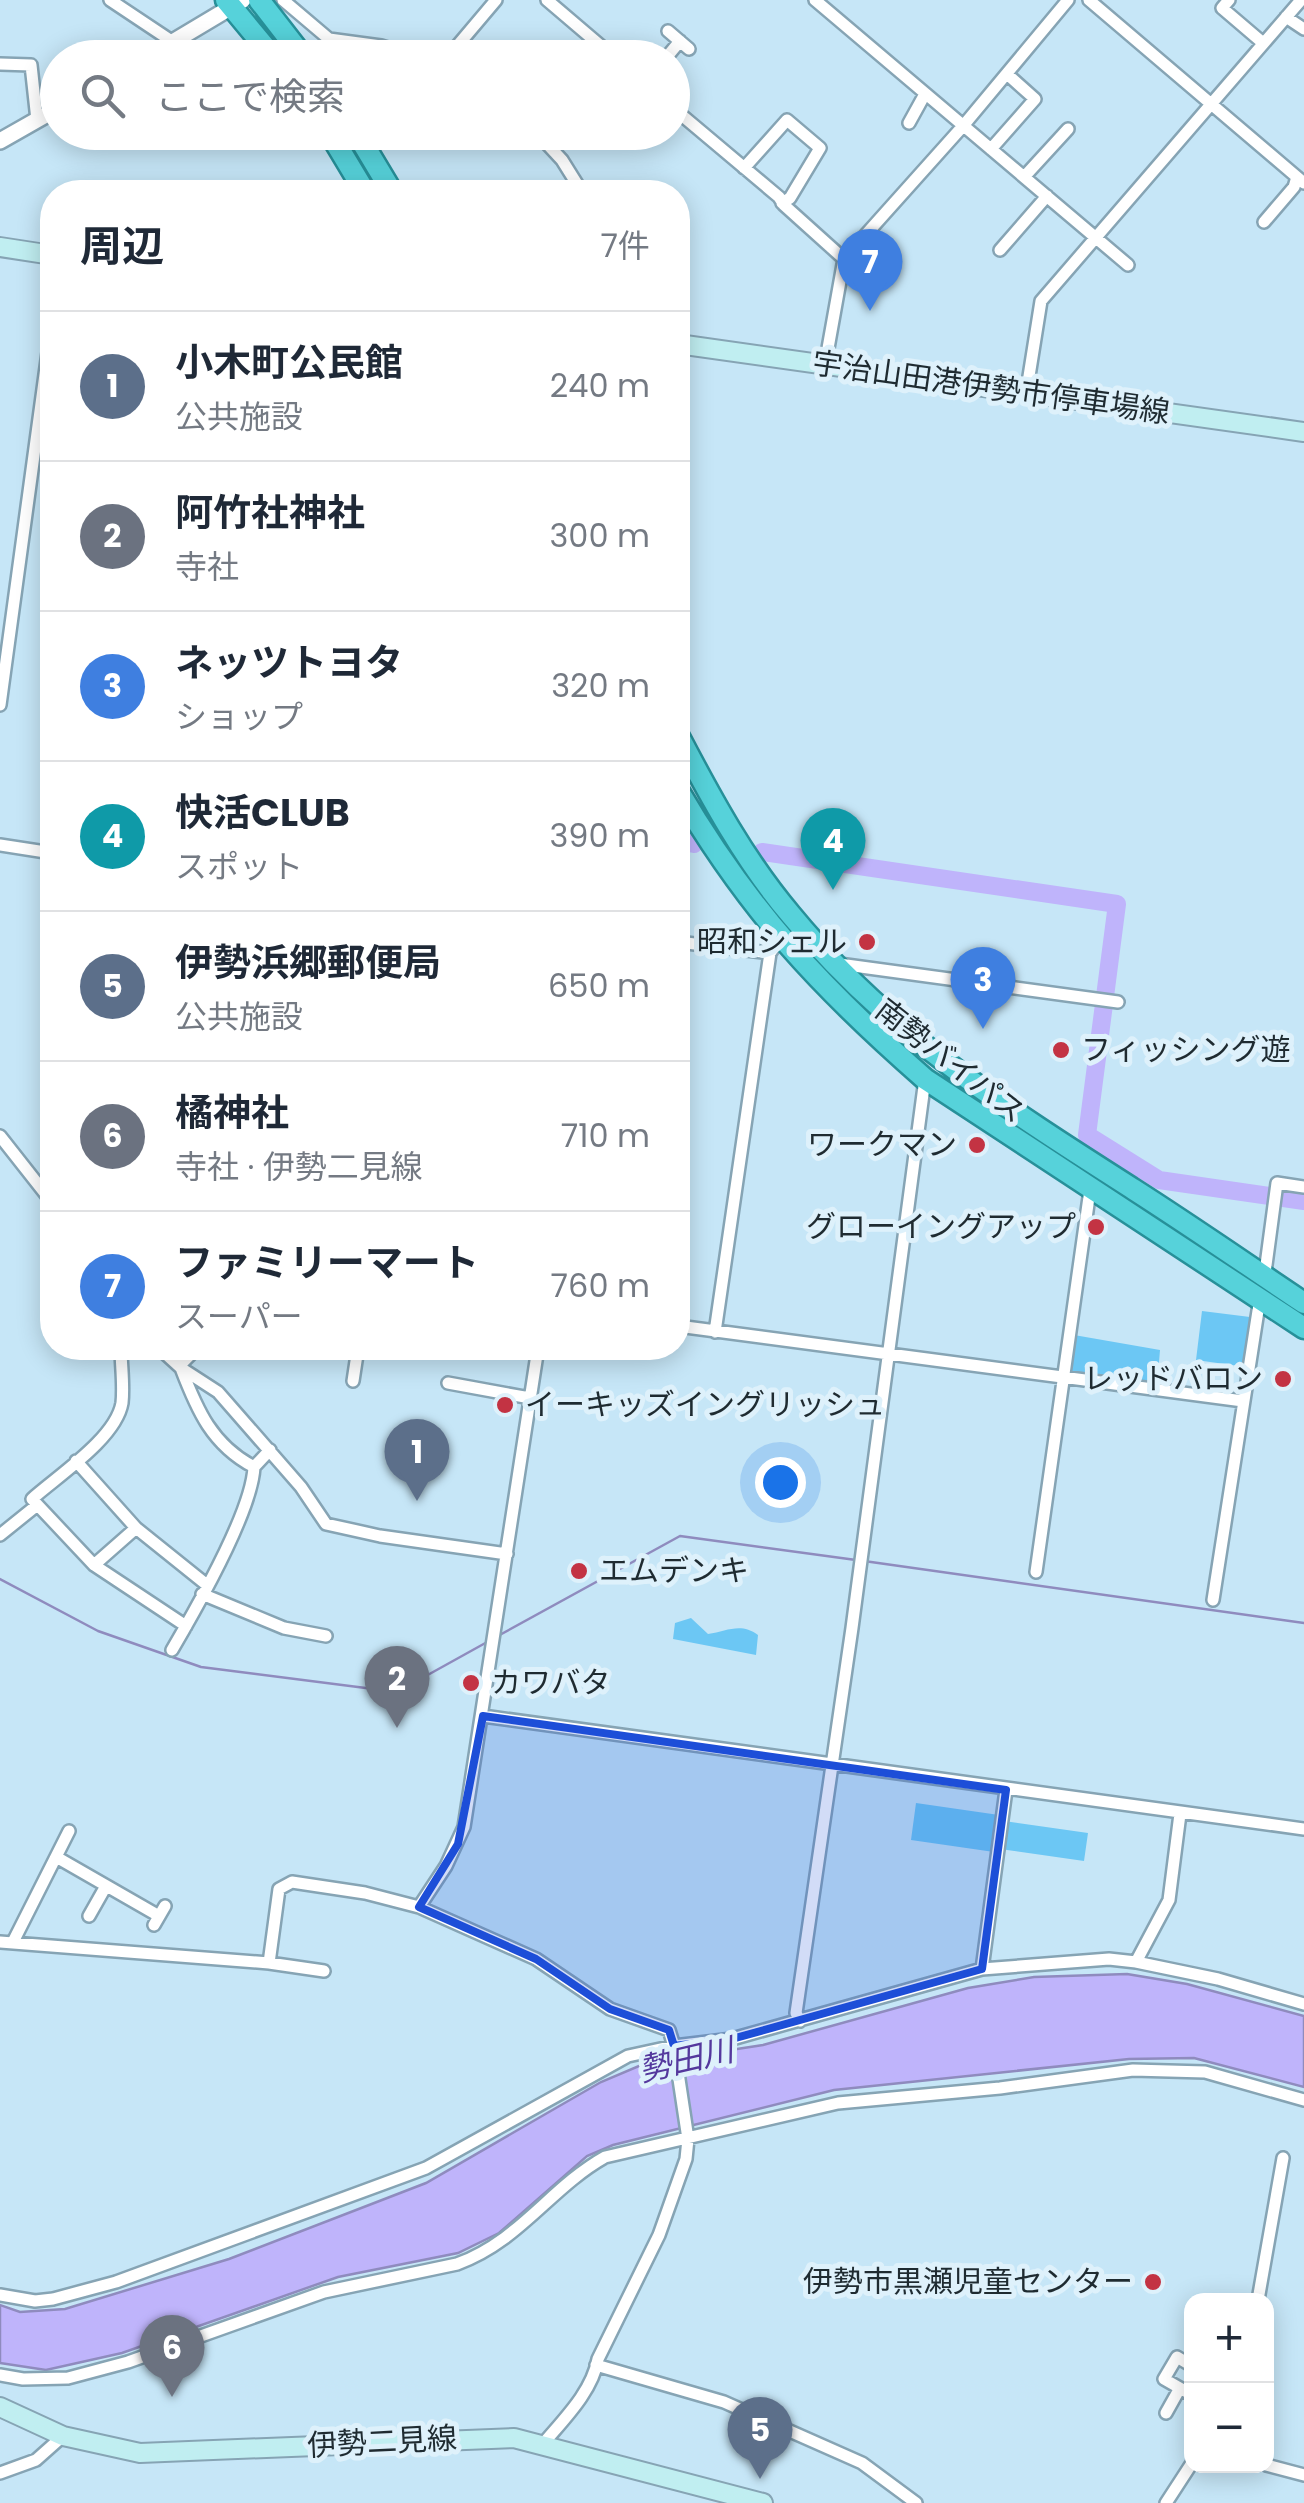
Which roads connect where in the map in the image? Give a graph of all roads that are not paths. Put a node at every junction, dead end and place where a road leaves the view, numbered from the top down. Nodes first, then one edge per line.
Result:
1 (110, 0) edge
2 (258, 0) edge
3 (283, 0) edge
4 (496, 0) edge
5 (547, 0) edge
6 (816, 0) edge
7 (1068, 0) edge
8 (1089, 0) edge
9 (1229, 0) edge
10 (1300, 0) edge
11 (234, 2) edge
12 (1286, 17) junction
13 (1304, 29) edge
14 (668, 31) dead end
15 (170, 40) edge
16 (176, 40) edge
17 (261, 40) edge
18 (290, 40) edge
19 (342, 40) edge
20 (462, 40) edge
21 (593, 40) edge
22 (678, 40) edge
23 (1264, 43) junction
24 (0, 64) edge
25 (1006, 74) junction
26 (925, 94) junction
27 (1211, 104) junction
28 (40, 118) edge
29 (37, 120) junction
30 (690, 122) edge
31 (909, 123) dead end
32 (963, 126) junction
33 (1068, 129) dead end
34 (0, 141) edge
35 (991, 149) junction
36 (340, 150) edge
37 (367, 150) edge
38 (553, 150) edge
39 (744, 168) junction
40 (1024, 177) junction
41 (359, 180) edge
42 (385, 180) edge
43 (574, 180) edge
44 (1300, 180) edge
45 (1047, 196) junction
46 (782, 203) junction
47 (1264, 222) dead end
48 (1098, 237) junction
49 (0, 247) edge
50 (1000, 250) dead end
51 (40, 252) edge
52 (844, 259) junction
53 (1128, 265) dead end
54 (690, 348) edge
55 (825, 365) junction
56 (1026, 395) junction
57 (40, 411) edge
58 (1304, 432) edge
59 (0, 705) edge
60 (690, 758) edge
61 (690, 810) edge
62 (0, 845) edge
63 (40, 850) edge
64 (690, 942) edge
65 (775, 946) junction
66 (834, 963) junction
67 (1118, 1002) dead end
68 (925, 1080) junction
69 (0, 1136) edge
70 (40, 1187) edge
71 (1304, 1187) edge
72 (1090, 1190) junction
73 (1264, 1276) junction
74 (1260, 1299) junction
75 (1304, 1303) edge
76 (690, 1328) edge
77 (1304, 1328) edge
78 (715, 1332) junction
79 (888, 1354) junction
80 (121, 1360) edge
81 (173, 1360) edge
82 (186, 1360) edge
83 (356, 1360) edge
84 (536, 1360) edge
85 (180, 1367) junction
86 (1066, 1377) junction
87 (353, 1382) dead end
88 (448, 1382) dead end
89 (530, 1398) junction
90 (1243, 1402) junction
91 (270, 1450) junction
92 (76, 1461) junction
93 (254, 1467) junction
94 (36, 1506) junction
95 (136, 1528) junction
96 (0, 1535) edge
97 (506, 1554) junction
98 (94, 1565) junction
99 (1036, 1572) dead end
100 (204, 1590) junction
101 (1212, 1600) dead end
102 (186, 1626) junction
103 (326, 1636) dead end
104 (172, 1650) dead end
105 (483, 1716) junction
106 (830, 1766) junction
107 (1006, 1790) junction
108 (1180, 1814) junction
109 (1304, 1829) edge
110 (69, 1831) dead end
111 (58, 1858) junction
112 (106, 1886) junction
113 (419, 1907) junction
114 (89, 1916) dead end
115 (160, 1916) dead end
116 (7, 1942) edge
117 (1136, 1962) junction
118 (270, 1963) junction
119 (982, 1969) junction
120 (324, 1971) dead end
121 (1304, 2004) edge
122 (800, 2021) junction
123 (674, 2047) junction
124 (1304, 2100) edge
125 (688, 2139) junction
126 (1284, 2158) dead end
127 (1259, 2293) edge
128 (0, 2295) edge
129 (1184, 2362) edge
130 (596, 2365) junction
131 (0, 2375) edge
132 (1184, 2391) edge
133 (1184, 2394) edge
134 (0, 2407) edge
135 (1166, 2412) dead end
136 (63, 2436) junction
137 (543, 2444) junction
138 (1274, 2467) edge
139 (0, 2473) edge
140 (1186, 2473) edge
141 (1304, 2475) edge
142 (763, 2503) edge
143 (916, 2503) edge
144 (1166, 2503) edge

1 - 15 street
2 - 18 highway
3 - 19 street
4 - 20 street
5 - 21 street
6 - 26 street
7 - 25 street
8 - 27 street
9 - 23 street
10 - 12 street
11 - 16 street
11 - 17 highway
12 - 13 street
12 - 23 street
14 - 22 street
23 - 27 street
24 - 29 street
25 - 32 street
25 - 35 street
26 - 31 street
26 - 32 street
27 - 44 street
27 - 48 street
28 - 29 street
29 - 34 street
30 - 39 street
32 - 35 street
32 - 52 street
33 - 40 street
35 - 40 street
36 - 41 highway
37 - 42 highway
38 - 43 street
39 - 46 street
39 - 46 street
40 - 45 street
44 - 47 street
45 - 48 street
45 - 50 street
46 - 52 street
48 - 53 street
48 - 56 street
49 - 51 main road
52 - 55 street
54 - 55 main road, 宇治山田港伊勢市停車場線
55 - 56 main road, 宇治山田港伊勢市停車場線
56 - 58 main road, 宇治山田港伊勢市停車場線
57 - 59 street
60 - 66 highway, 南勢バイパス
61 - 65 highway, 南勢バイパス
62 - 63 street
64 - 65 street
65 - 68 highway, 南勢バイパス
65 - 78 street
66 - 67 street
66 - 73 highway, 南勢バイパス
68 - 72 highway, 南勢バイパス
68 - 79 street
69 - 70 street
71 - 73 street
72 - 74 highway, 南勢バイパス
72 - 86 street
73 - 74 street
73 - 75 highway, 南勢バイパス
74 - 77 highway, 南勢バイパス
74 - 90 street
76 - 78 street
78 - 79 street
79 - 86 street
79 - 106 street
80 - 92 street
81 - 85 street
82 - 85 street
83 - 87 street
84 - 89 street
85 - 91 street
85 - 93 street
86 - 90 street
86 - 99 street
88 - 89 street
89 - 97 street
90 - 101 street
91 - 93 street
91 - 97 street
92 - 94 street
92 - 95 street
93 - 100 street
94 - 96 street
94 - 98 street
95 - 98 street
95 - 100 street
97 - 105 street
98 - 102 street
100 - 102 street
100 - 103 street
102 - 104 street
105 - 106 street
105 - 113 street
106 - 107 street
106 - 122 street
107 - 108 street
107 - 119 street
108 - 109 street
108 - 117 street
110 - 111 street
111 - 112 street
111 - 116 street
112 - 114 street
112 - 115 street
113 - 118 street
113 - 123 street
116 - 118 street
117 - 119 street
117 - 121 street
118 - 120 street
119 - 122 street
122 - 123 street
123 - 125 street
123 - 128 street
124 - 125 street
125 - 130 street
125 - 131 street
126 - 127 street
129 - 132 street
130 - 137 street
130 - 143 street
133 - 135 street
134 - 136 main road, 伊勢二見線
136 - 137 main road, 伊勢二見線
136 - 139 street
137 - 142 main road, 伊勢二見線
138 - 141 street
140 - 144 street

